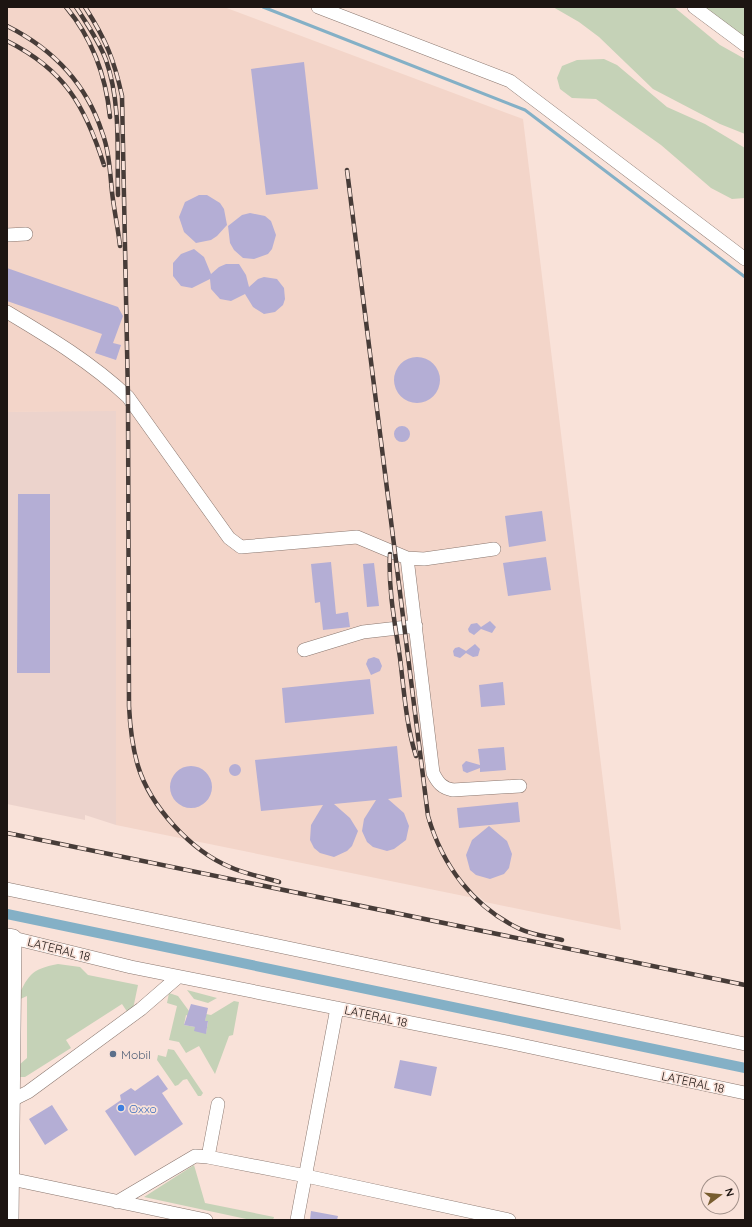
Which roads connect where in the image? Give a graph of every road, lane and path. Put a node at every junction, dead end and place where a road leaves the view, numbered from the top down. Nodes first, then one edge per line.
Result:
1 (318, 7) edge
2 (694, 7) edge
3 (745, 45) edge
4 (26, 234) dead end
5 (7, 235) edge
6 (745, 259) edge
7 (7, 312) edge
8 (494, 549) dead end
9 (407, 558) junction
10 (416, 626) junction
11 (304, 650) dead end
12 (520, 786) dead end
13 (7, 889) edge
14 (10, 938) edge
15 (178, 977) junction
16 (337, 1008) junction
17 (745, 1044) edge
18 (745, 1093) edge
19 (10, 1101) junction
20 (218, 1104) dead end
21 (208, 1157) junction
22 (306, 1176) junction
23 (11, 1178) junction
24 (117, 1202) junction
25 (10, 1220) edge
26 (206, 1220) edge
27 (297, 1220) edge
28 (509, 1220) edge

1 - 6 street
2 - 3 street
4 - 5 street
7 - 9 street
8 - 9 street
9 - 10 street
10 - 11 street
10 - 12 street
13 - 17 street
14 - 15 street, LATERAL 18
14 - 19 main road
15 - 16 street, LATERAL 18
15 - 19 street
16 - 18 street, LATERAL 18
16 - 22 street
19 - 23 main road
20 - 21 street
21 - 22 street
21 - 24 street
22 - 27 street
22 - 28 street
23 - 24 street
23 - 25 main road
24 - 26 street

